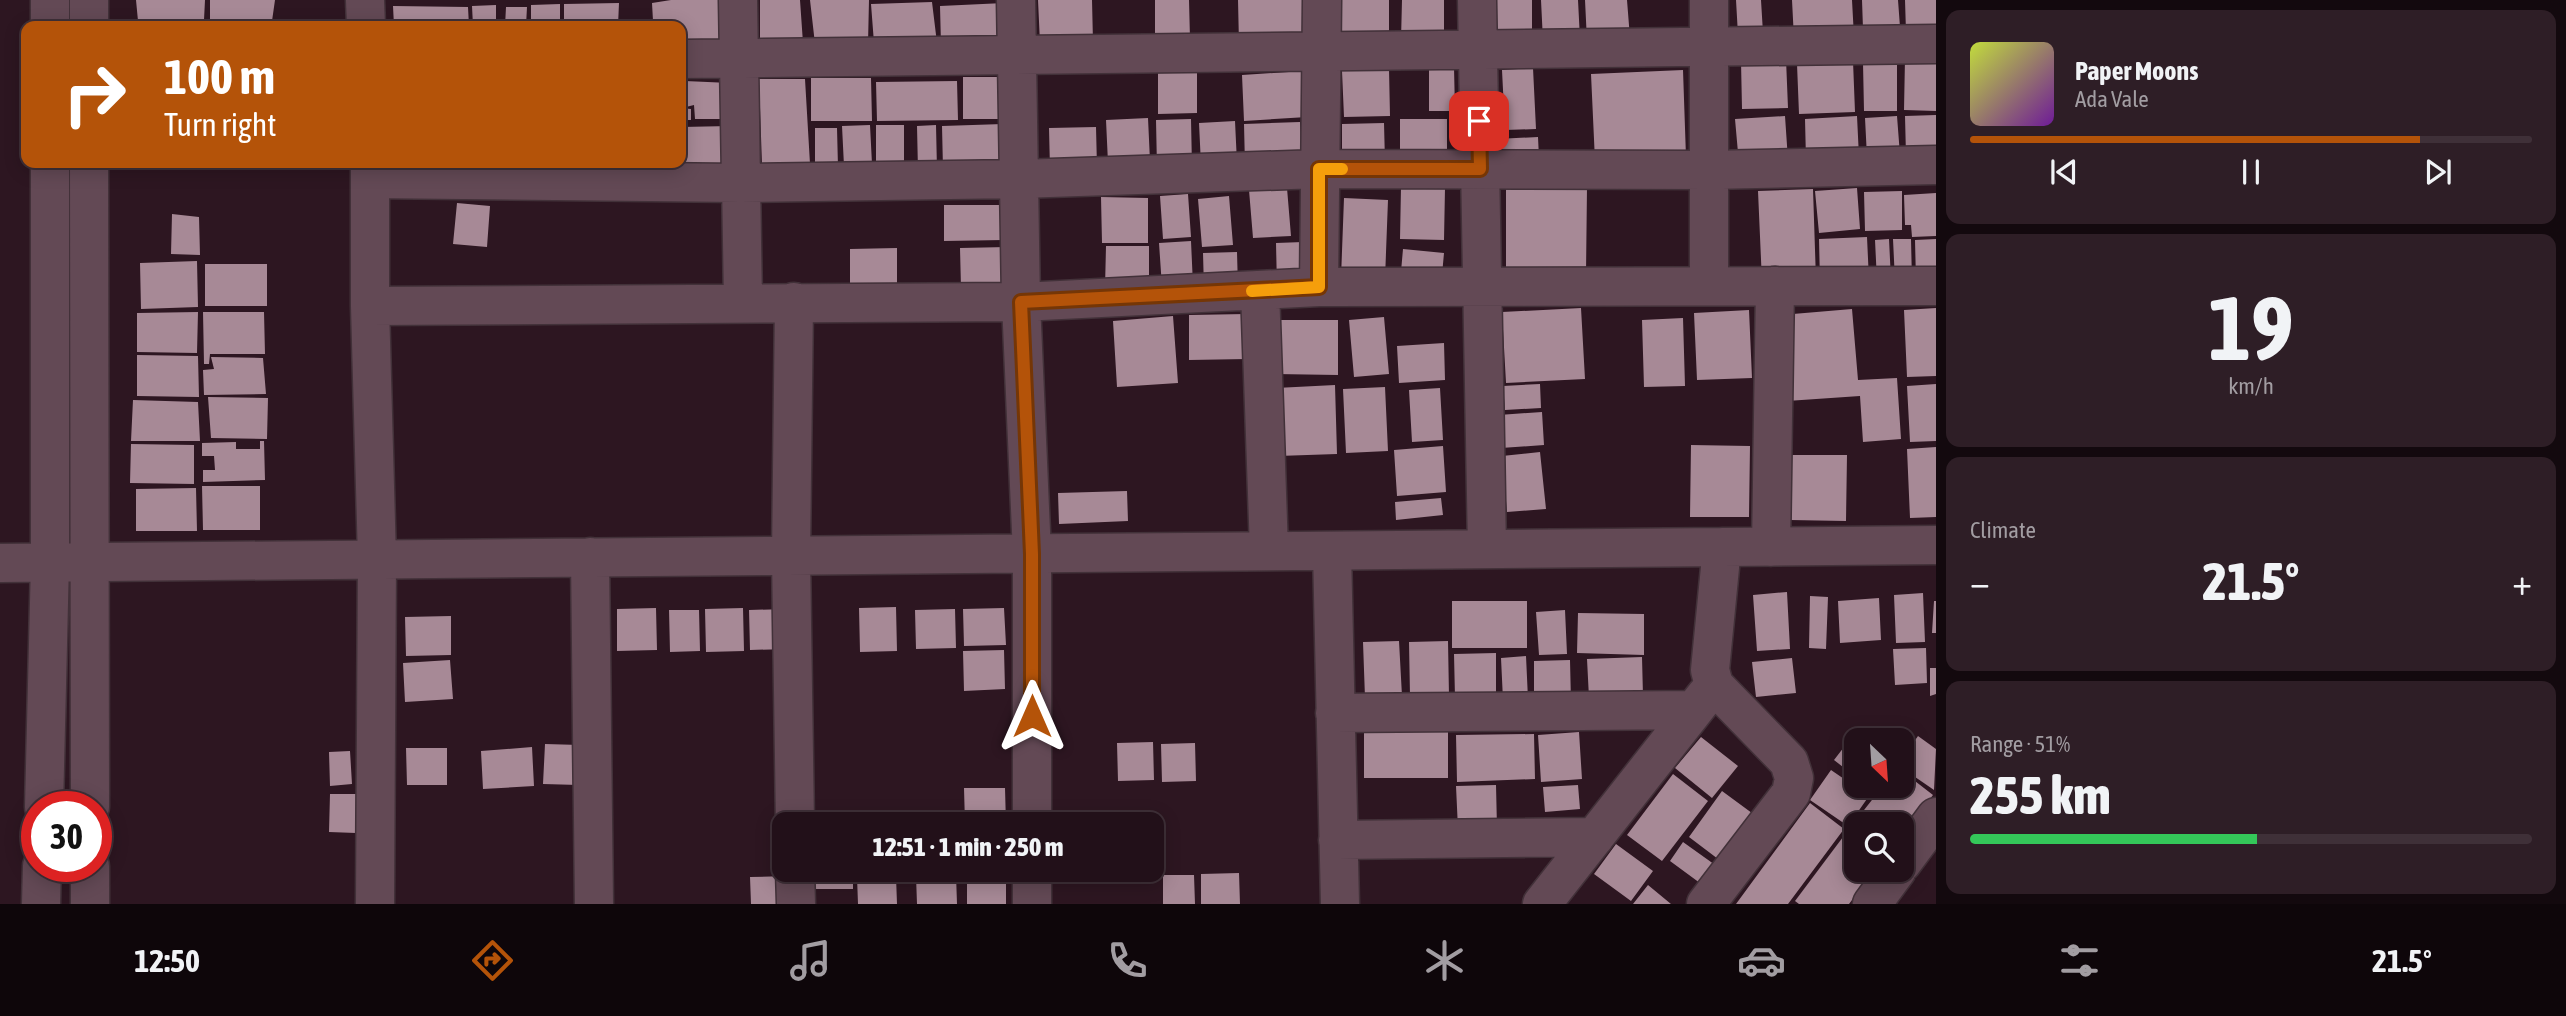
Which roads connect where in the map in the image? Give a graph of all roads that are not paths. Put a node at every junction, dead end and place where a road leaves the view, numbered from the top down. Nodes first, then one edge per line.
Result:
1 (50, 0) edge
2 (89, 0) edge
3 (365, 0) edge
4 (738, 0) edge
5 (1016, 0) edge
6 (1322, 0) edge
7 (1477, 0) edge
8 (1709, 0) edge
9 (50, 21) edge
10 (89, 21) edge
11 (366, 21) edge
12 (1936, 44) edge
13 (1709, 46) junction
14 (1478, 50) junction
15 (1322, 51) junction
16 (1017, 54) junction
17 (686, 59) edge
18 (738, 59) junction
19 (1936, 165) edge
20 (50, 168) edge
21 (89, 168) edge
22 (1319, 169) junction
23 (1480, 169) junction
24 (1710, 170) junction
25 (370, 171) edge
26 (1020, 180) junction
27 (740, 183) junction
28 (1482, 286) junction
29 (1709, 286) junction
30 (1775, 286) junction
31 (1936, 286) edge
32 (1319, 287) junction
33 (1260, 290) junction
34 (743, 302) junction
35 (794, 302) junction
36 (1021, 302) junction
37 (370, 306) junction
38 (1936, 545) edge
39 (1722, 547) junction
40 (1771, 547) junction
41 (1487, 550) junction
42 (1269, 551) junction
43 (1332, 551) junction
44 (1032, 554) junction
45 (791, 556) junction
46 (590, 557) junction
47 (377, 559) junction
48 (50, 562) junction
49 (89, 562) junction
50 (0, 563) edge
51 (1704, 698) junction
52 (1335, 713) junction
53 (44, 791) edge
54 (90, 791) edge
55 (794, 812) edge
56 (1032, 812) edge
57 (1936, 817) edge
58 (1595, 837) junction
59 (1338, 840) junction
60 (1914, 847) edge
61 (42, 882) edge
62 (90, 882) edge
63 (795, 882) edge
64 (1032, 882) edge
65 (1888, 882) edge
66 (41, 904) edge
67 (90, 904) edge
68 (375, 904) edge
69 (594, 904) edge
70 (796, 904) edge
71 (1032, 904) edge
72 (1339, 904) edge
73 (1542, 904) edge
74 (1706, 904) edge
75 (1872, 904) edge

1 - 9 street
2 - 10 street
3 - 11 street
4 - 18 street
5 - 16 street
6 - 15 street
7 - 14 street
8 - 13 street
12 - 13 street
13 - 14 street
13 - 24 street
14 - 15 street
14 - 23 street
15 - 16 street
15 - 22 street
16 - 18 street
16 - 26 street
17 - 18 street
18 - 27 street
19 - 24 street
20 - 48 street
21 - 49 street
22 - 23 street
22 - 26 street
22 - 32 street
23 - 24 street
23 - 28 street
24 - 29 street
25 - 27 street
25 - 37 street
26 - 27 street
26 - 36 street
27 - 34 street
28 - 29 street
28 - 32 street
28 - 41 street
29 - 30 street
30 - 31 street
30 - 40 street
32 - 33 street
33 - 36 street
33 - 42 street
34 - 35 street
34 - 37 street
35 - 36 street
35 - 45 street
36 - 44 street
37 - 47 street
38 - 40 street
39 - 40 street
39 - 41 street
39 - 51 street
41 - 43 street
42 - 43 street
42 - 44 street
43 - 52 street
44 - 45 street
44 - 56 street
45 - 46 street
45 - 55 street
46 - 47 street
46 - 69 street
47 - 49 street
47 - 68 street
48 - 49 street
48 - 50 street
48 - 53 street
49 - 54 street
51 - 52 street
51 - 58 street
51 - 74 street
52 - 59 street
57 - 60 street
58 - 59 street
58 - 73 street
59 - 72 street
61 - 66 street
62 - 67 street
63 - 70 street
64 - 71 street
65 - 75 street

